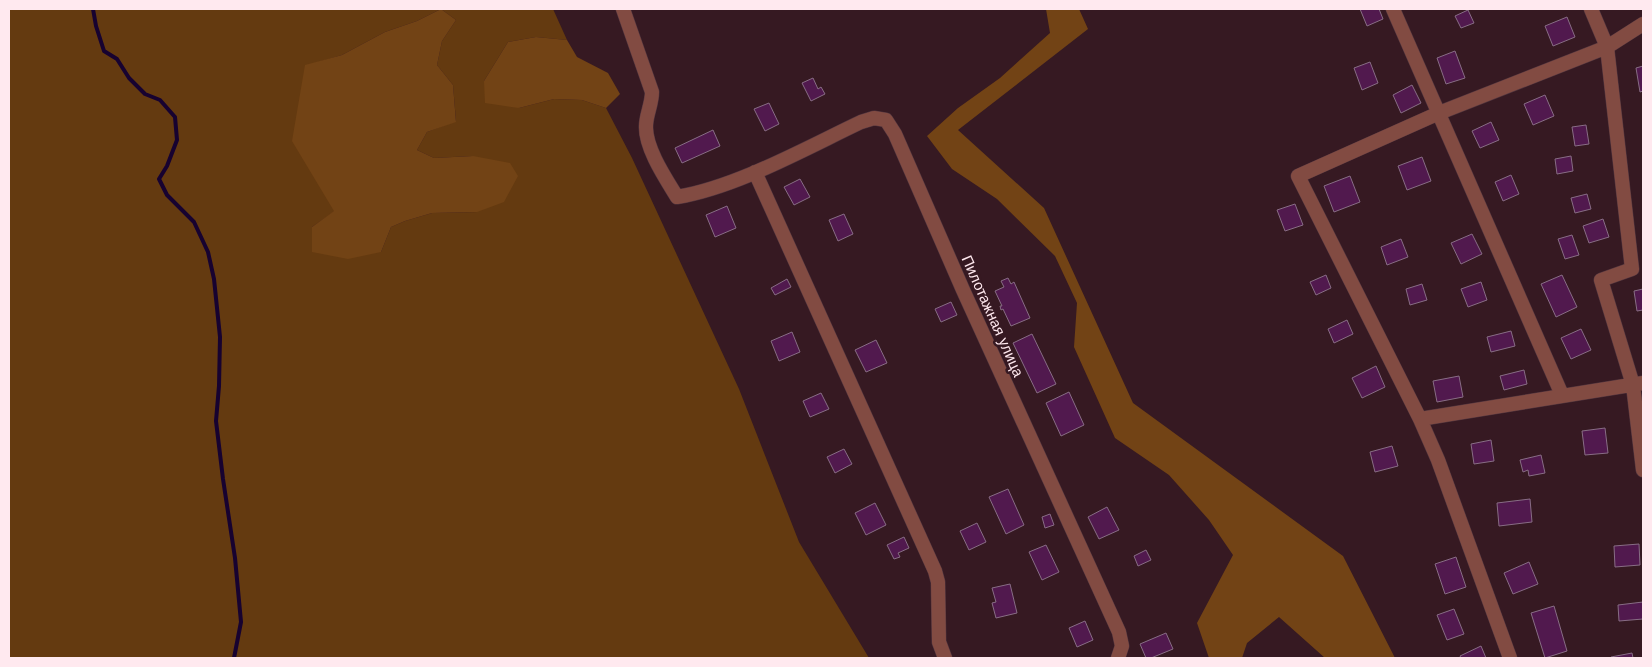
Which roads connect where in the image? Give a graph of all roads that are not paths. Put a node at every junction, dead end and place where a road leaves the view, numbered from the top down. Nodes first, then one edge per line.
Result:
1 (622, 9) edge
2 (1393, 9) edge
3 (1591, 9) edge
4 (1643, 24) edge
5 (1607, 46) junction
6 (1439, 113) junction
7 (754, 172) junction
8 (1638, 384) edge
9 (1562, 395) junction
10 (1420, 419) junction
11 (1643, 470) edge
12 (945, 658) edge
13 (1118, 658) edge
14 (1510, 658) edge

1 - 7 street, Пилотажная улица
2 - 6 street
3 - 5 street
4 - 5 street
5 - 6 street
5 - 8 street
6 - 9 street
6 - 10 street
7 - 12 street
7 - 13 street, Пилотажная улица
8 - 9 street
8 - 11 street
9 - 10 street
10 - 14 street

